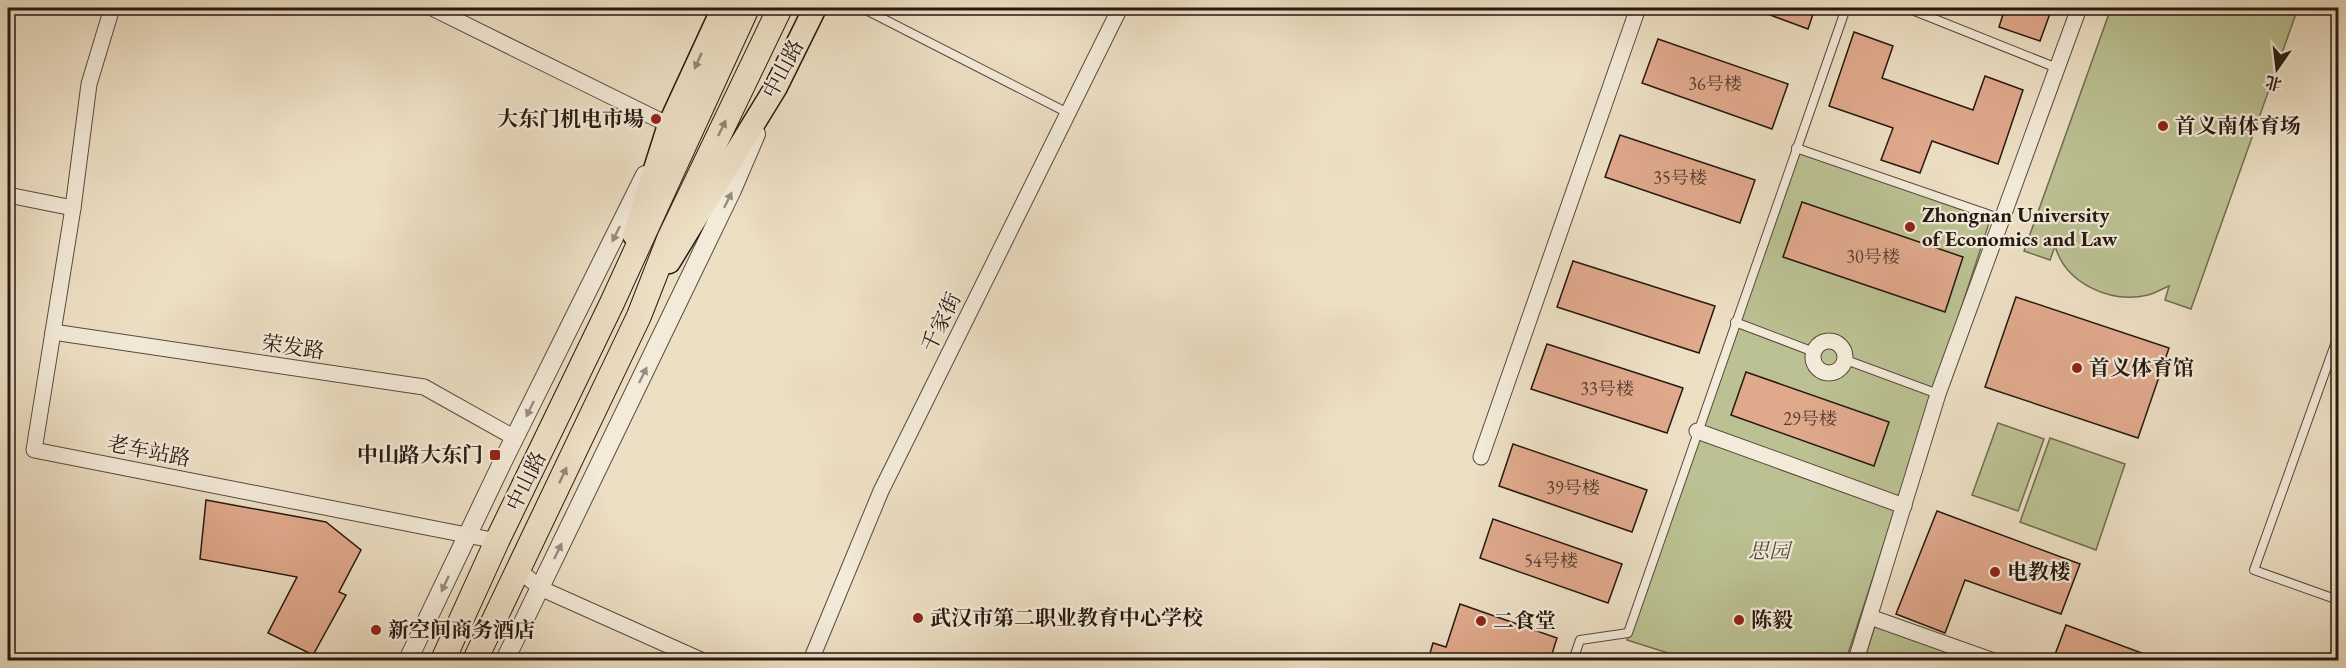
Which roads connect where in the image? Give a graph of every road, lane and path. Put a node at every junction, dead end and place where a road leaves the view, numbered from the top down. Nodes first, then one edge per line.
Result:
1 (112, 8) edge
2 (432, 8) edge
3 (723, 8) edge
4 (747, 8) edge
5 (780, 8) edge
6 (815, 8) edge
7 (862, 8) edge
8 (1120, 8) edge
9 (1638, 8) edge
10 (1846, 8) edge
11 (1907, 8) edge
12 (2079, 8) edge
13 (2057, 68) junction
14 (776, 87) junction
15 (1068, 113) junction
16 (669, 125) junction
17 (1796, 148) junction
18 (8, 195) edge
19 (73, 207) junction
20 (2002, 219) junction
21 (612, 303) junction
22 (639, 316) junction
23 (1735, 322) junction
24 (53, 332) junction
25 (2338, 336) edge
26 (1814, 352) junction
27 (1846, 360) junction
28 (1938, 394) junction
29 (1697, 431) junction
30 (515, 438) junction
31 (1481, 457) dead end
32 (1904, 506) junction
33 (468, 535) junction
34 (497, 541) junction
35 (519, 570) junction
36 (540, 588) junction
37 (2338, 600) edge
38 (1870, 616) junction
39 (408, 660) edge
40 (443, 660) edge
41 (475, 660) edge
42 (505, 660) edge
43 (701, 660) edge
44 (811, 660) edge
45 (1573, 660) edge
46 (1856, 660) edge
47 (1991, 660) edge

1 - 19 street, 老车站路
2 - 16 street
3 -> 16 main road, 中山路
4 - 21 highway, 中山路
22 -> 5 highway, 中山路
6 - 14 main road, 中山路
7 - 15 lane
8 - 15 street, 千家街
9 - 31 street
10 - 17 lane
11 - 13 lane
12 - 13 street
13 - 20 street
14 - 22 main road, 中山路
36 -> 14 street
15 - 44 street, 千家街
16 - 21 main road, 中山路
16 -> 30 street
17 - 20 lane
17 - 23 lane
18 - 19 street
19 - 24 street, 老车站路
20 - 28 street
21 - 34 highway, 中山路
35 -> 22 highway, 中山路
23 - 26 lane
23 - 29 lane
24 - 30 street, 荣发路
24 - 33 street, 老车站路
25 - 37 lane
26 - 27 street
26 - 27 street
27 - 28 lane
28 - 32 street
29 - 32 street
29 - 45 lane
30 - 33 street
32 - 38 street
33 - 34 street, 老车站路
33 -> 39 street
34 - 40 highway, 中山路
35 - 36 street
35 - 41 highway, 中山路
36 - 42 street
36 - 43 street
38 - 46 street
38 - 47 street

